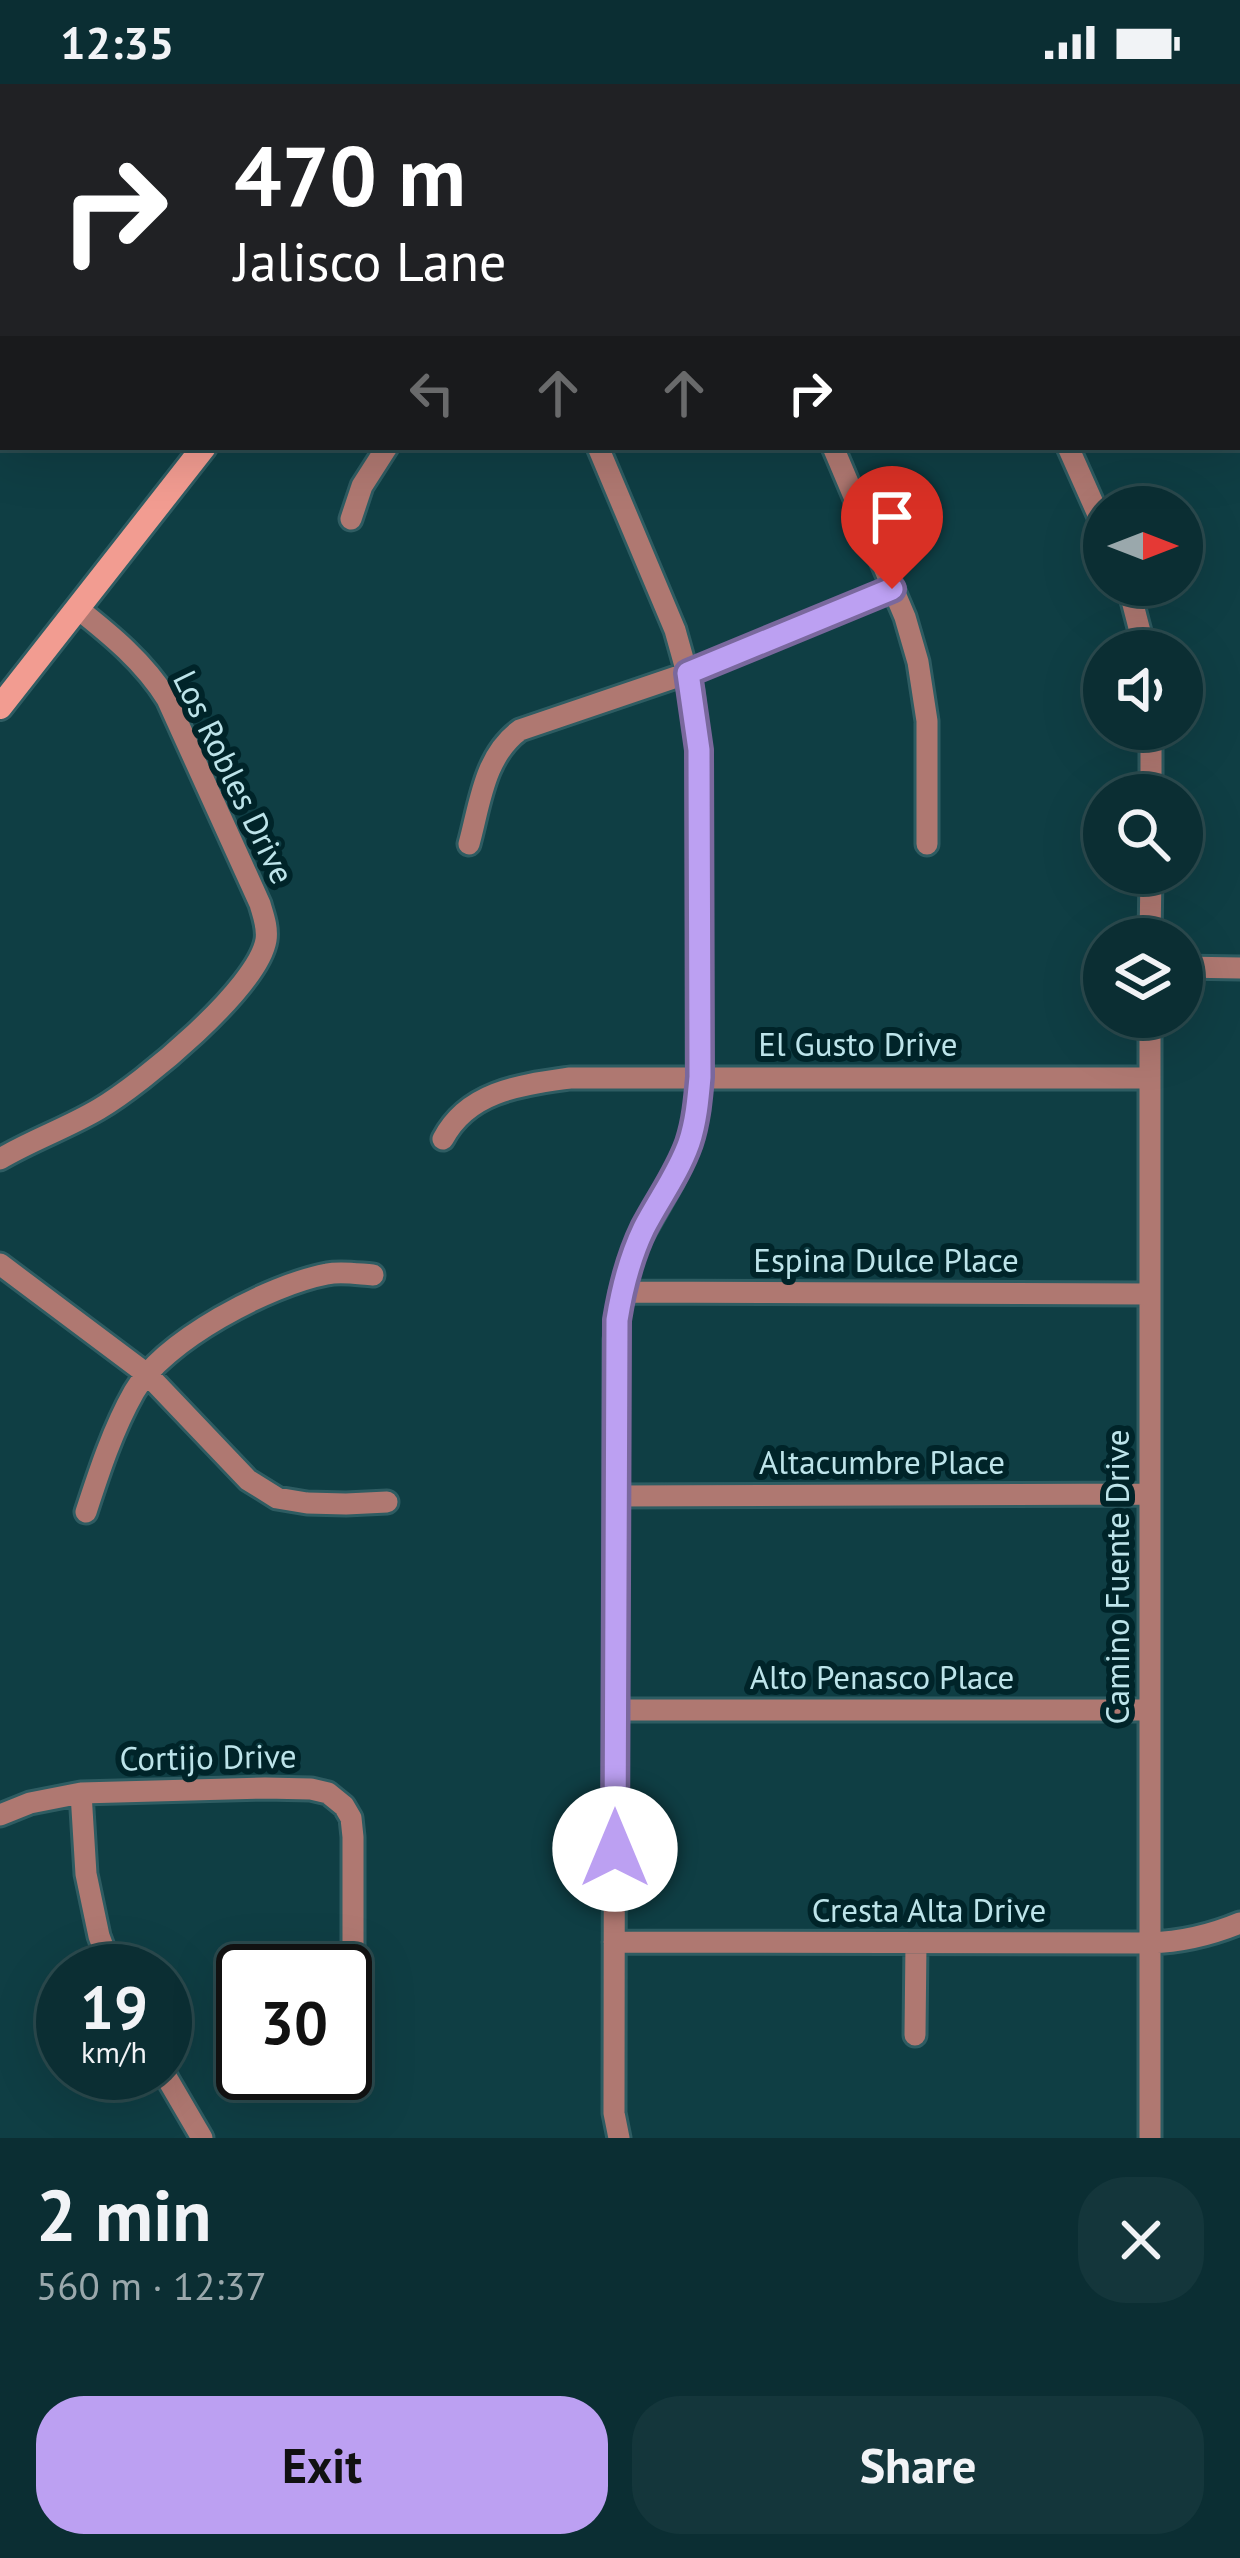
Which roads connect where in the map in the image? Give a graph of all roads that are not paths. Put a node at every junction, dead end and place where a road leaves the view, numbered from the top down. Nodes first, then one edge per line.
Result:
1 (202, 450) edge
2 (385, 450) edge
3 (599, 450) edge
4 (834, 450) edge
5 (1069, 450) edge
6 (1085, 486) edge
7 (351, 519) dead end
8 (892, 589) junction
9 (77, 608) junction
10 (688, 673) junction
11 (0, 706) edge
12 (469, 844) dead end
13 (927, 844) dead end
14 (1203, 968) edge
15 (1240, 968) edge
16 (1150, 1038) edge
17 (700, 1077) junction
18 (1150, 1078) junction
19 (443, 1138) dead end
20 (0, 1160) edge
21 (0, 1264) edge
22 (373, 1275) dead end
23 (621, 1292) junction
24 (1150, 1294) junction
25 (148, 1375) junction
26 (1150, 1494) junction
27 (615, 1496) junction
28 (386, 1502) dead end
29 (86, 1512) dead end
30 (615, 1710) junction
31 (1149, 1710) junction
32 (81, 1793) junction
33 (0, 1815) edge
34 (1240, 1922) edge
35 (614, 1942) junction
36 (916, 1943) junction
37 (1150, 1943) junction
38 (102, 1944) edge
39 (353, 1944) edge
40 (915, 2035) dead end
41 (180, 2100) edge
42 (202, 2138) edge
43 (619, 2138) edge
44 (1150, 2138) edge

1 - 9 main road
2 - 7 street
3 - 10 street
4 - 8 street
5 - 6 street
8 - 10 street
8 - 13 street
9 - 11 main road
9 - 20 street, Los Robles Drive
10 - 12 street
10 - 17 street
14 - 15 street
16 - 18 street, Camino Fuente Drive
17 - 18 street, El Gusto Drive
17 - 19 street, El Gusto Drive
17 - 23 street
18 - 24 street, Camino Fuente Drive
21 - 25 street
22 - 25 street
23 - 24 street, Espina Dulce Place
23 - 27 street
24 - 26 street, Camino Fuente Drive
25 - 28 street
25 - 29 street
26 - 27 street, Altacumbre Place
26 - 31 street, Camino Fuente Drive
27 - 30 street
30 - 31 street, Alto Penasco Place
30 - 35 street
31 - 37 street, Camino Fuente Drive
32 - 33 street, Cortijo Drive
32 - 38 street
32 - 39 street, Cortijo Drive
34 - 37 street, Cresta Alta Drive
35 - 36 street, Cresta Alta Drive
35 - 43 street
36 - 37 street, Cresta Alta Drive
36 - 40 street
37 - 44 street, Camino Fuente Drive
41 - 42 street

